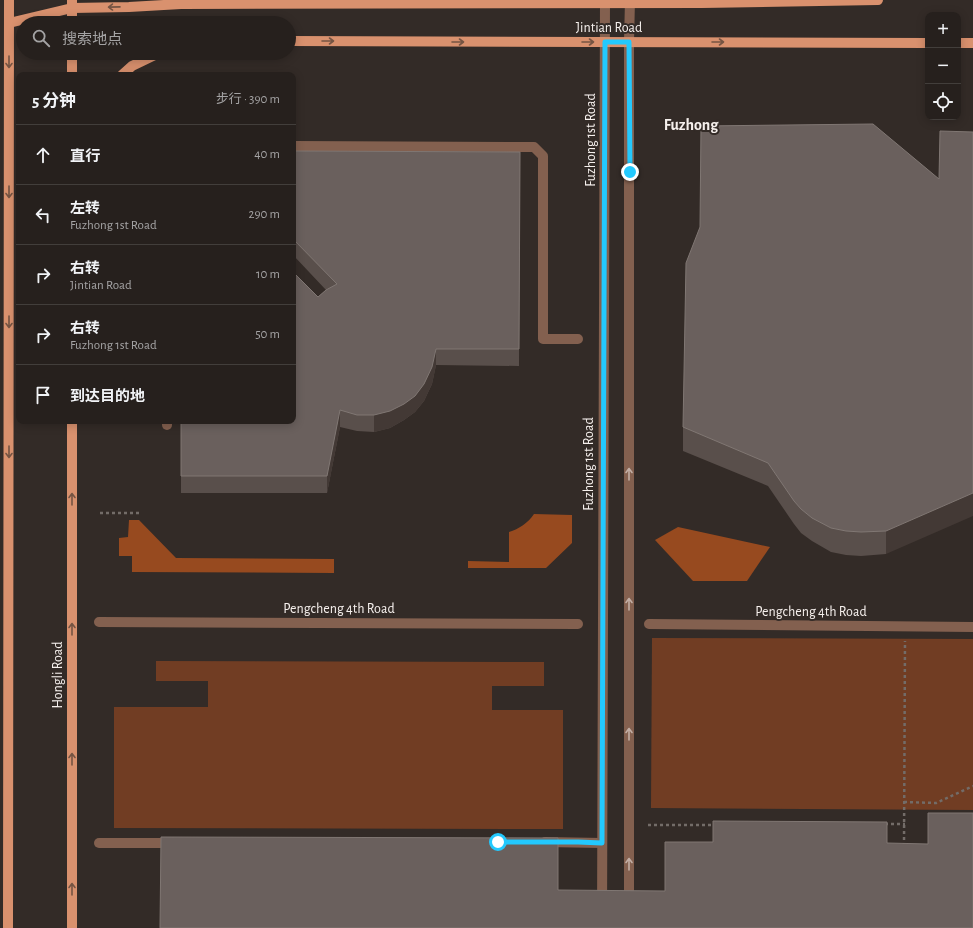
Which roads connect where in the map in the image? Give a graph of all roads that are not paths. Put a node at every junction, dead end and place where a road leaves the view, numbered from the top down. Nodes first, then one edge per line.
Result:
1 (9, 0) edge
2 (167, 0) edge
3 (878, 0) edge
4 (605, 1) edge
5 (630, 1) edge
6 (72, 4) edge
7 (181, 4) junction
8 (32, 16) edge
9 (72, 16) edge
10 (16, 21) edge
11 (9, 23) junction
12 (16, 25) edge
13 (296, 41) edge
14 (605, 42) junction
15 (629, 42) junction
16 (925, 43) edge
17 (961, 43) edge
18 (973, 43) edge
19 (72, 60) edge
20 (144, 60) edge
21 (72, 72) edge
22 (125, 72) edge
23 (296, 146) edge
24 (578, 339) dead end
25 (72, 424) edge
26 (99, 622) dead end
27 (578, 624) dead end
28 (648, 624) dead end
29 (973, 627) edge
30 (538, 842) edge
31 (98, 843) dead end
32 (184, 843) edge
33 (602, 843) junction
34 (629, 904) edge
35 (8, 928) edge
36 (72, 928) edge
37 (602, 928) edge

1 - 11 main road
2 - 7 main road
3 - 5 main road, Jintian Road
4 - 5 main road, Jintian Road
4 - 7 main road, Jintian Road
4 - 14 street, Fuzhong 1st Road
5 - 15 street
7 -> 6 main road, Jintian Road
6 - 8 main road, Jintian Road
6 - 9 main road
10 - 11 main road, Jintian Road
11 - 12 main road
11 -> 35 main road
13 -> 14 main road, Jintian Road
14 - 15 main road, Jintian Road
14 - 33 street, Fuzhong 1st Road
15 -> 16 main road, Jintian Road
34 -> 15 street
17 - 18 main road
19 - 21 main road
20 - 22 main road
23 - 24 street
36 -> 25 main road, Hongli Road
26 - 27 street, Pengcheng 4th Road
28 - 29 street, Pengcheng 4th Road
30 - 33 street
31 - 32 street
33 - 37 street, Fuzhong 1st Road

